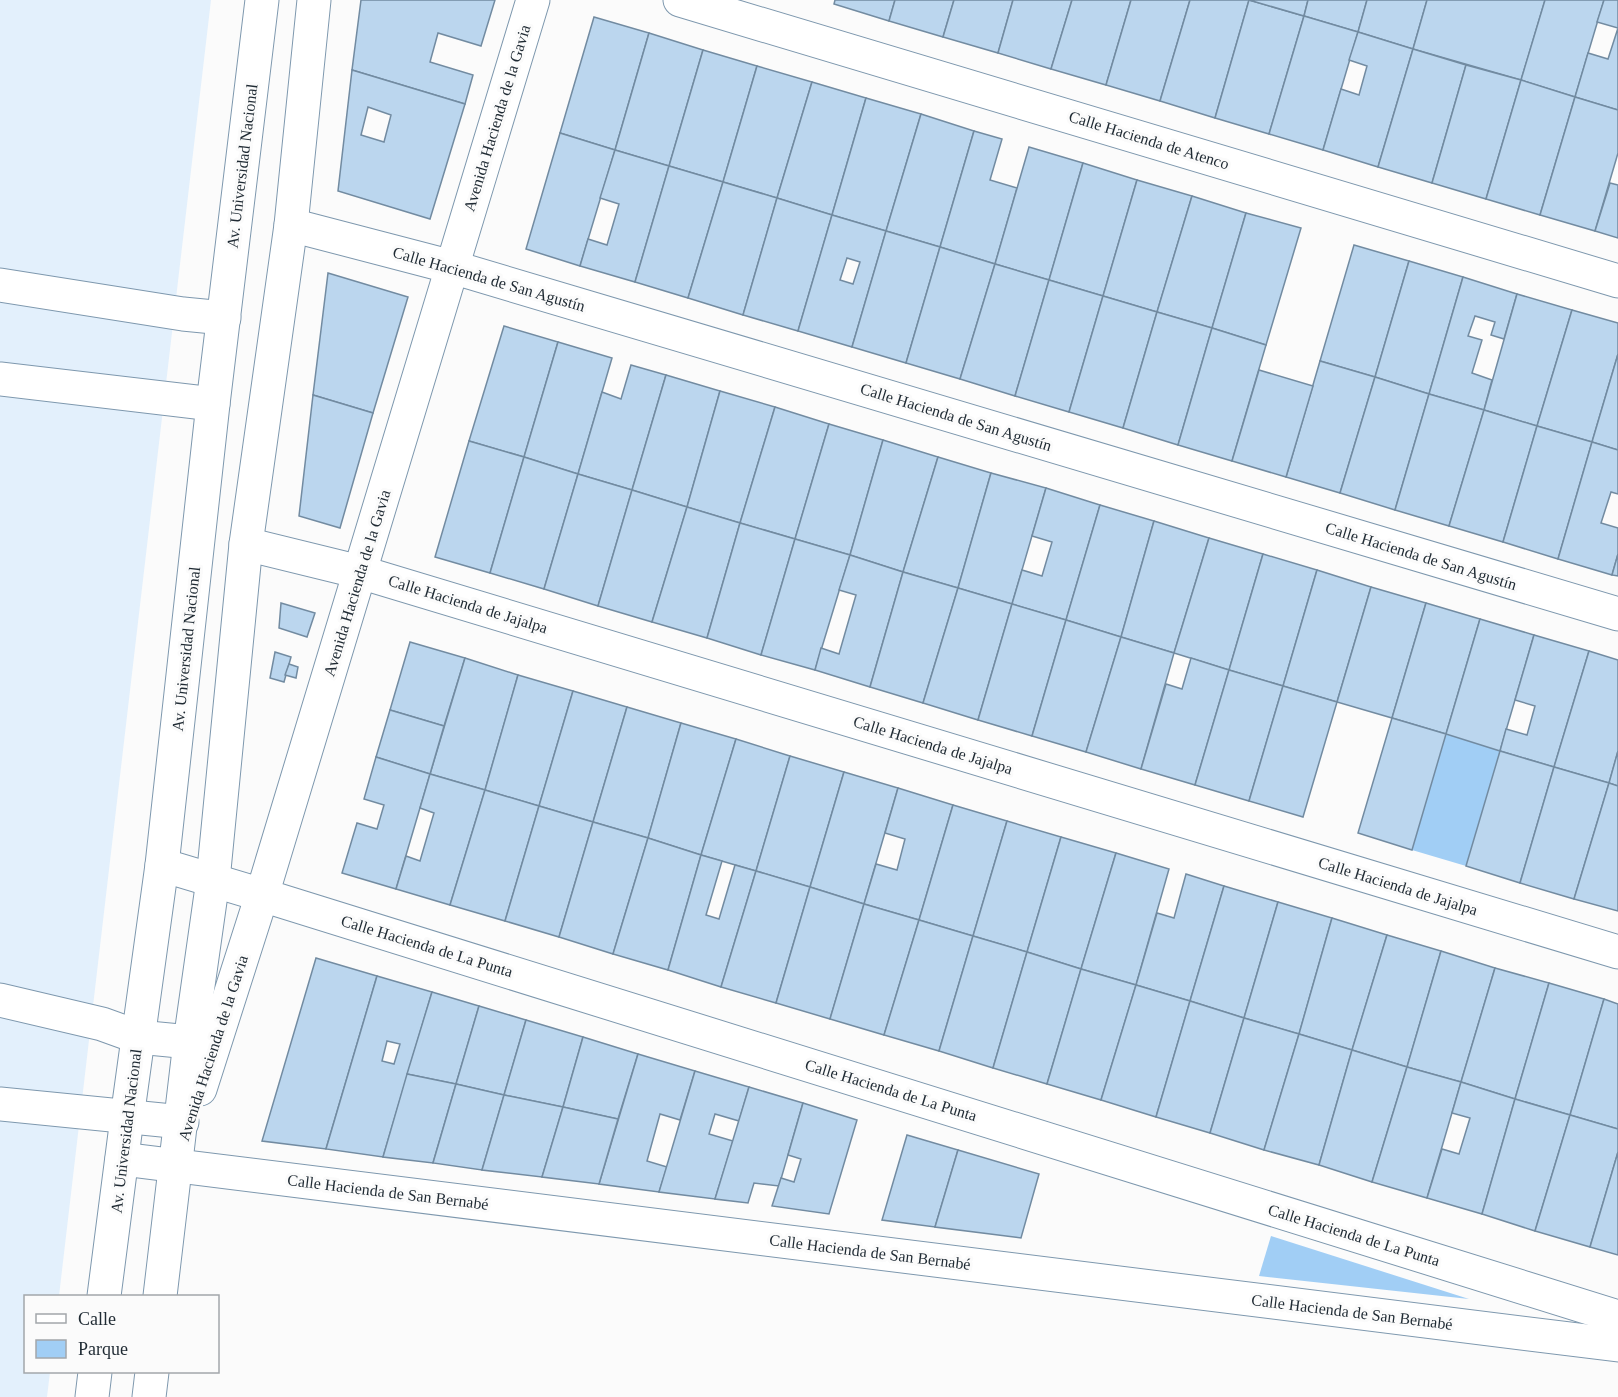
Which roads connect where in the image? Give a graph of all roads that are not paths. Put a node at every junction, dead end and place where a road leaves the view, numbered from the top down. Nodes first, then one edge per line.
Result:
1 (262, 0) edge
2 (314, 0) edge
3 (533, 0) edge
4 (680, 0) edge
5 (291, 225) junction
6 (452, 267) junction
7 (1618, 281) edge
8 (0, 285) edge
9 (224, 318) junction
10 (0, 379) edge
11 (213, 404) junction
12 (246, 544) junction
13 (360, 572) junction
14 (1618, 614) edge
15 (162, 865) junction
16 (213, 880) junction
17 (262, 894) junction
18 (1618, 952) edge
19 (0, 1000) edge
20 (138, 1037) junction
21 (190, 1042) junction
22 (0, 1104) edge
23 (127, 1118) junction
24 (182, 1122) junction
25 (122, 1159) junction
26 (175, 1165) junction
27 (104, 1295) edge
28 (160, 1295) edge
29 (1618, 1317) edge
30 (1618, 1345) edge
31 (95, 1373) edge
32 (152, 1373) edge
33 (92, 1397) edge
34 (149, 1397) edge

1 - 9 street, Av. Universidad Nacional
2 - 5 street
3 - 6 street, Avenida Hacienda de la Gavia
4 - 7 street, Calle Hacienda de Atenco
5 - 6 street, Calle Hacienda de San Agustín
5 - 12 street
6 - 13 street, Avenida Hacienda de la Gavia
6 - 14 street, Calle Hacienda de San Agustín
8 - 9 street
9 - 11 street, Av. Universidad Nacional
10 - 11 street
11 - 15 street, Av. Universidad Nacional
12 - 13 street, Calle Hacienda de Jajalpa
12 - 16 street
13 - 17 street, Avenida Hacienda de la Gavia
13 - 18 street, Calle Hacienda de Jajalpa
15 - 16 street, Calle Hacienda de La Punta
15 - 20 street, Av. Universidad Nacional
16 - 17 street, Calle Hacienda de La Punta
16 - 21 street
17 - 26 street, Avenida Hacienda de la Gavia
17 - 29 street, Calle Hacienda de La Punta
19 - 20 street
20 - 21 street
20 - 23 street, Av. Universidad Nacional
21 - 24 street
22 - 23 street
23 - 24 street
23 - 25 street, Av. Universidad Nacional
24 - 26 street
25 - 26 street, Calle Hacienda de San Bernabé
25 - 27 street, Av. Universidad Nacional
26 - 28 street
26 - 30 street, Calle Hacienda de San Bernabé
31 - 33 street
32 - 34 street

